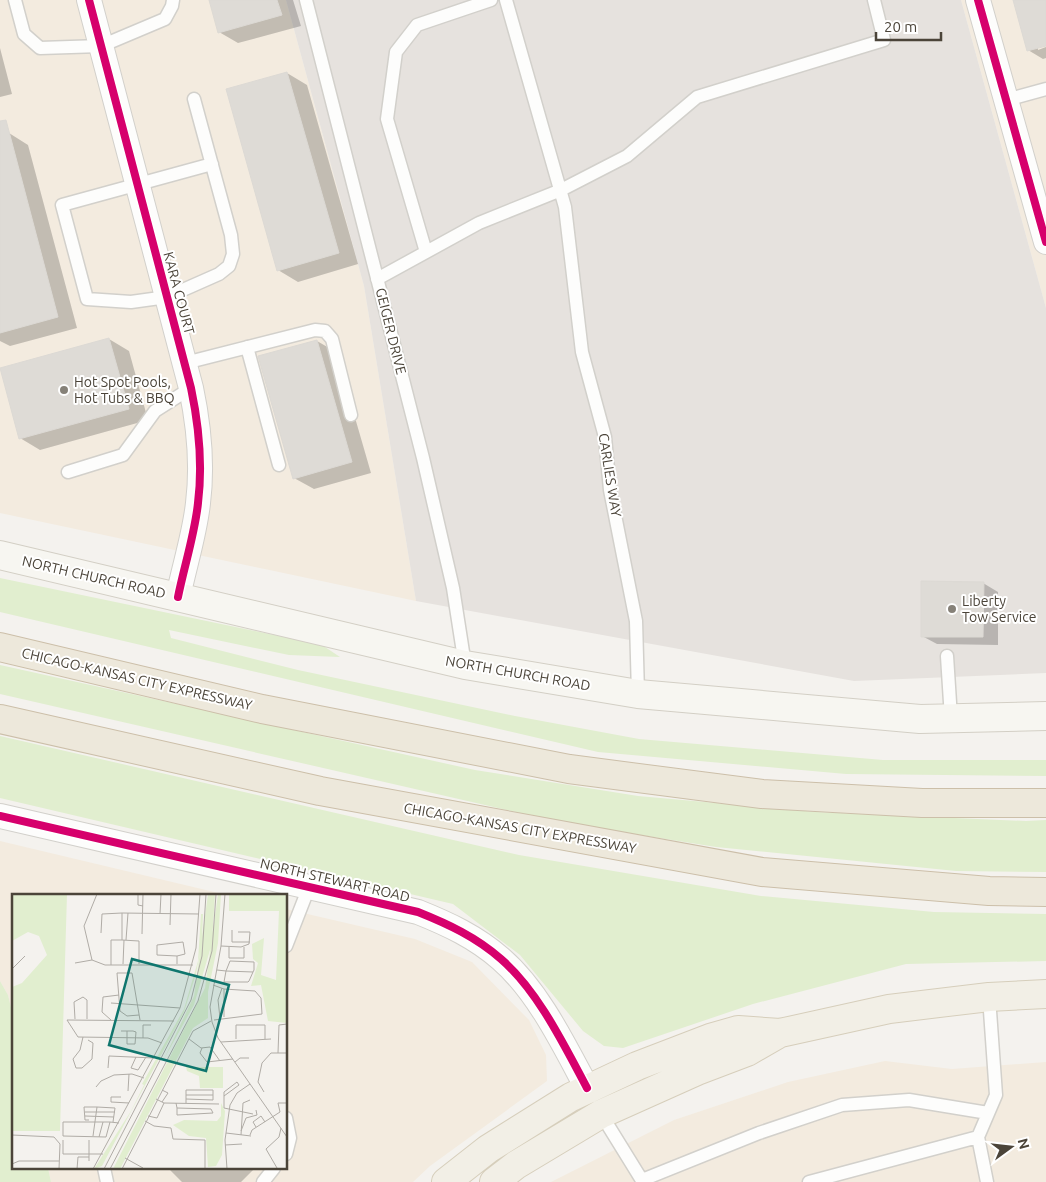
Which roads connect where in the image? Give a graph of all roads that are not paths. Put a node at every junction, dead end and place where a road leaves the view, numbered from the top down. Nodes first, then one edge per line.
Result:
1 (15, 0) edge
2 (89, 0) edge
3 (173, 0) edge
4 (306, 0) edge
5 (490, 0) edge
6 (506, 0) edge
7 (874, 0) edge
8 (978, 0) edge
9 (101, 46) junction
10 (1046, 89) edge
11 (194, 99) dead end
12 (1006, 100) junction
13 (212, 164) junction
14 (137, 184) junction
15 (561, 190) junction
16 (1046, 242) edge
17 (426, 252) junction
18 (377, 279) junction
19 (167, 297) junction
20 (247, 347) junction
21 (185, 363) junction
22 (191, 388) junction
23 (351, 415) dead end
24 (278, 465) dead end
25 (68, 472) dead end
26 (0, 554) edge
27 (178, 597) junction
28 (0, 647) edge
29 (947, 656) dead end
30 (465, 665) junction
31 (638, 694) junction
32 (1046, 716) edge
33 (951, 718) junction
34 (0, 719) edge
35 (1046, 803) edge
36 (0, 816) edge
37 (309, 887) junction
38 (1046, 892) edge
39 (288, 941) edge
40 (1046, 994) edge
41 (989, 997) junction
42 (780, 1033) junction
43 (588, 1088) junction
44 (988, 1113) junction
45 (601, 1114) junction
46 (288, 1128) edge
47 (978, 1137) junction
48 (288, 1146) edge
49 (272, 1170) edge
50 (643, 1181) edge
51 (263, 1182) edge
52 (446, 1182) edge
53 (494, 1182) edge
54 (809, 1182) edge
55 (987, 1182) edge

1 - 9 lane
2 - 9 street, KARA COURT
3 - 9 lane
4 - 18 lane, GEIGER DRIVE
5 - 17 lane
6 - 15 lane, CARLIES WAY
7 - 15 lane
8 - 12 street
9 - 14 street, KARA COURT
10 - 12 lane
11 - 13 lane
12 - 16 street
13 - 14 lane
13 - 19 lane
14 - 19 street, KARA COURT
14 - 19 lane
15 - 17 lane
15 - 31 lane, CARLIES WAY
17 - 18 lane
18 - 30 lane, GEIGER DRIVE
19 - 21 street, KARA COURT
20 - 21 lane
20 - 23 lane
20 - 24 lane
21 - 22 street, KARA COURT
22 - 25 lane
22 - 27 street, KARA COURT
26 - 27 main road, NORTH CHURCH ROAD
27 - 30 main road, NORTH CHURCH ROAD
28 - 35 highway, CHICAGO-KANSAS CITY EXPRESSWAY
29 - 33 lane
30 - 31 main road, NORTH CHURCH ROAD
31 - 33 main road, NORTH CHURCH ROAD
32 - 33 main road, NORTH CHURCH ROAD
34 - 38 highway, CHICAGO-KANSAS CITY EXPRESSWAY
36 - 37 street, NORTH STEWART ROAD
37 - 39 lane
37 - 43 street, NORTH STEWART ROAD
40 - 41 main road
41 - 42 main road
41 - 44 lane
42 - 43 main road
42 - 45 main road
43 - 52 main road
44 - 47 lane
44 - 50 lane
45 - 50 lane
45 - 53 main road
46 - 48 lane
47 - 54 lane
47 - 55 lane
49 - 51 lane

